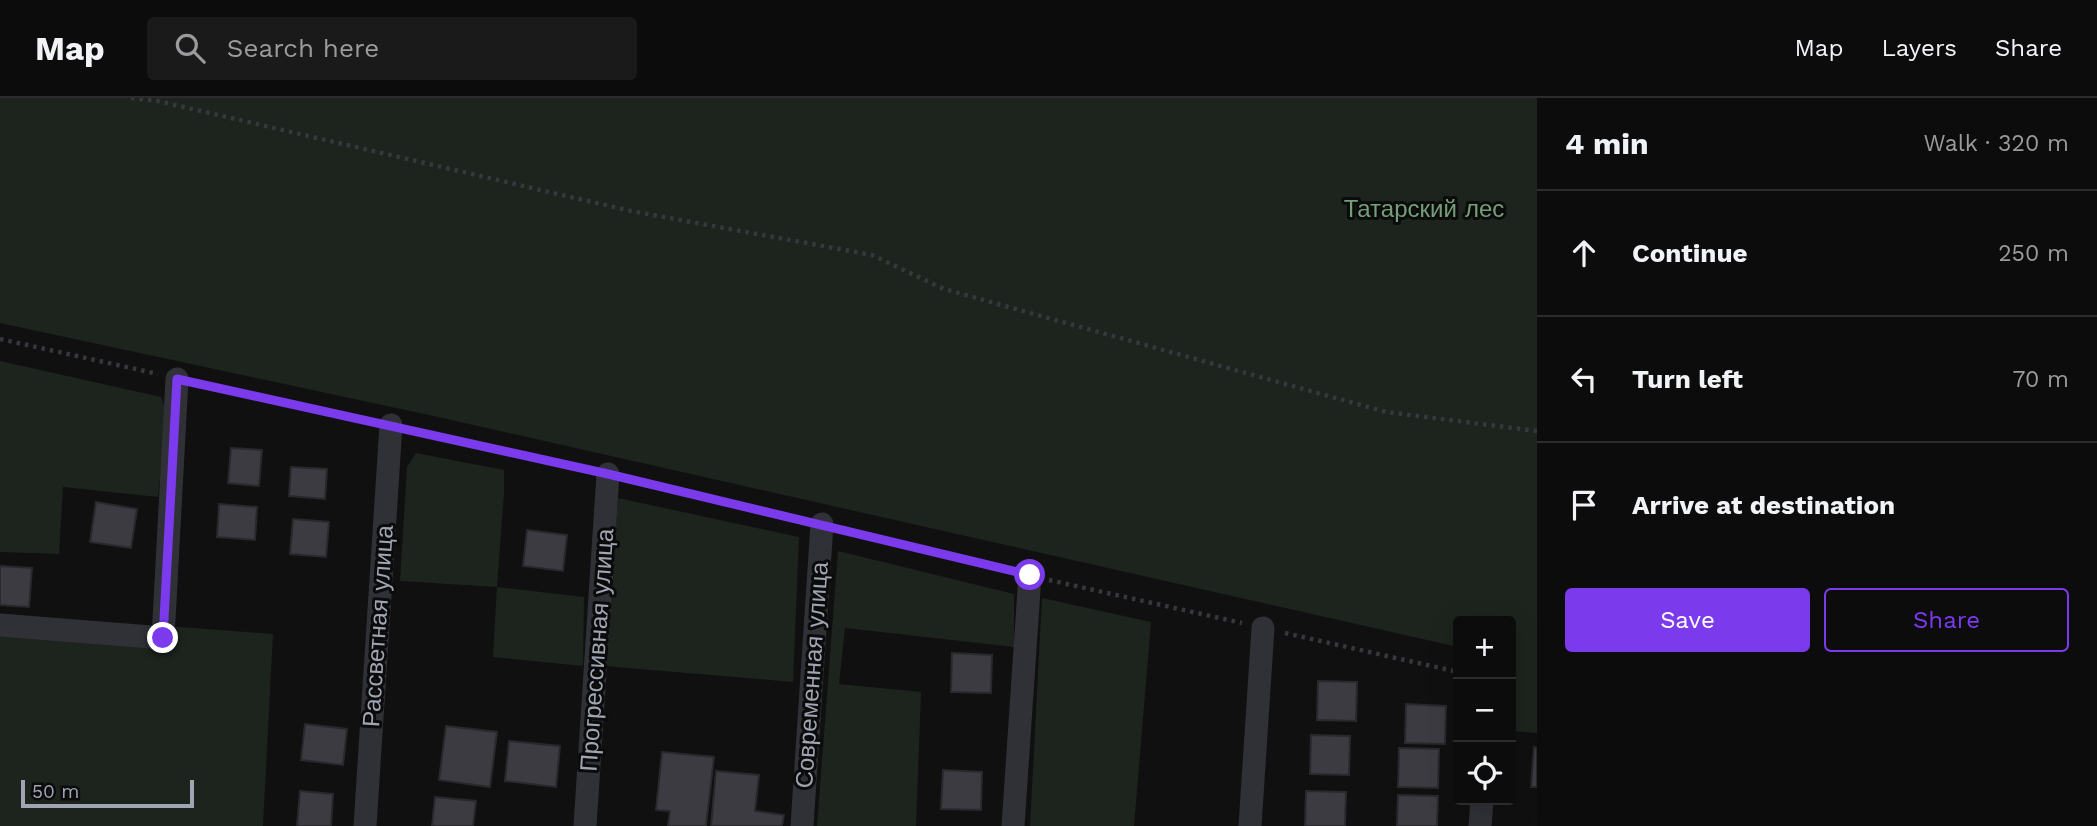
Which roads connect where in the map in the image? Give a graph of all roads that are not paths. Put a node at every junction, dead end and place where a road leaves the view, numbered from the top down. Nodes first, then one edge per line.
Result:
1 (177, 379) road end
2 (391, 425) road end
3 (608, 474) road end
4 (822, 524) road end
5 (1030, 575) road end
6 (0, 625) edge
7 (1263, 628) road end
8 (1482, 805) edge
9 (365, 826) edge
10 (585, 826) edge
11 (802, 826) edge
12 (1013, 826) edge
13 (1250, 826) edge
14 (1480, 826) edge

1 - 6 street
2 - 9 street, Рассветная улица
3 - 10 street, Прогрессивная улица
4 - 11 street, Современная улица
5 - 12 street
7 - 13 street
8 - 14 street

